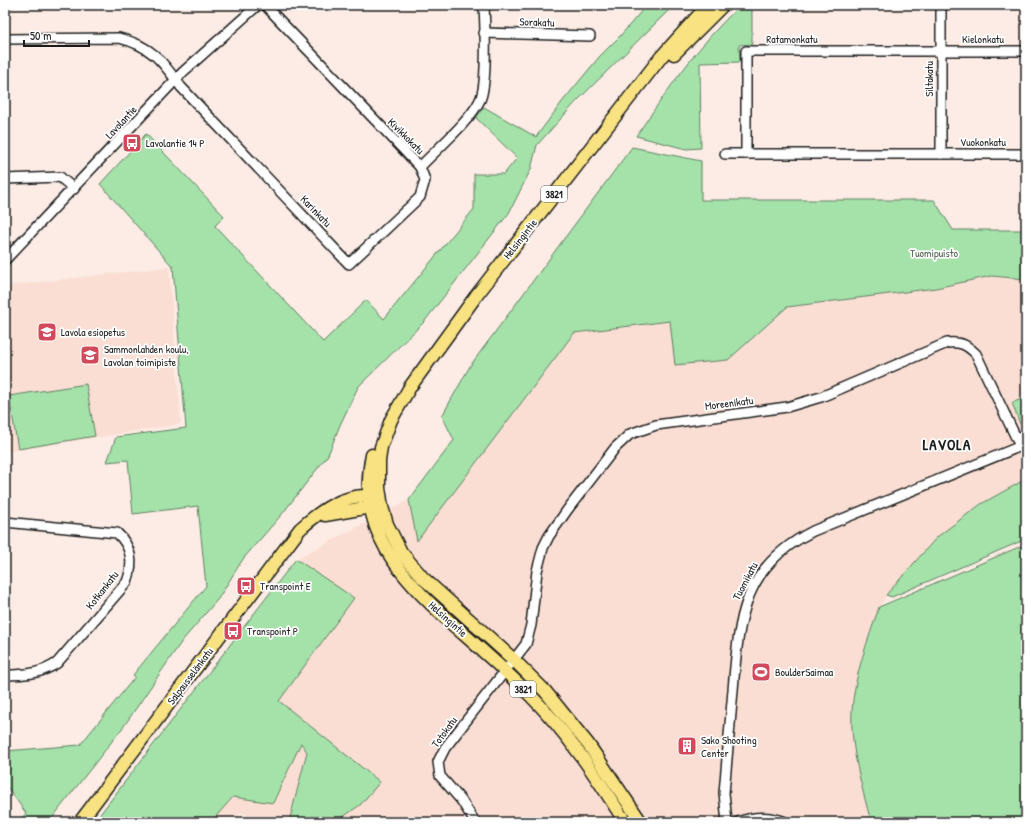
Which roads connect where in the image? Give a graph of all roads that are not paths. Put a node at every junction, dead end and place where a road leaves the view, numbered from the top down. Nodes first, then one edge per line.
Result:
1 (258, 5) edge
2 (265, 5) edge
3 (484, 5) edge
4 (708, 5) edge
5 (723, 5) edge
6 (941, 5) edge
7 (484, 33) junction
8 (590, 36) dead end
9 (5, 39) edge
10 (941, 51) junction
11 (1026, 51) edge
12 (176, 80) junction
13 (633, 93) junction
14 (725, 154) dead end
15 (746, 154) junction
16 (940, 154) junction
17 (1026, 154) edge
18 (420, 166) junction
19 (5, 179) edge
20 (74, 189) junction
21 (5, 260) edge
22 (1023, 445) edge
23 (374, 501) junction
24 (5, 522) edge
25 (514, 660) junction
26 (505, 672) junction
27 (5, 675) edge
28 (80, 822) edge
29 (475, 822) edge
30 (626, 822) edge
31 (642, 822) edge
32 (727, 822) edge
33 (738, 822) edge
34 (786, 822) edge

1 - 12 street, Lavolantie
2 - 18 street, Kivikkokatu
3 - 7 street, Kivikkokatu
4 - 13 main road, Helsingintie / 3821
5 - 13 main road, Helsingintie / 3821
6 - 10 street, Siltakatu
7 - 8 street, Sorakatu
7 - 18 street, Kivikkokatu
9 - 12 street
10 - 11 street, Kielonkatu
10 - 15 street, Ratamonkatu
10 - 16 street, Siltakatu
12 - 18 street, Karinkatu
12 - 20 street, Lavolantie
13 - 23 main road, Helsingintie / 3821
14 - 15 street
15 - 16 street
16 - 17 street, Vuokonkatu
19 - 20 street
20 - 21 street, Lavolantie
22 - 25 street, Moreenikatu
22 - 32 street, Tuomikatu
23 - 25 main road, Helsingintie / 3821
23 - 26 main road, Helsingintie / 3821
23 - 28 main road, Salpausselänkatu
24 - 27 street, Kotkankatu
25 - 26 street, Totokatu
25 - 31 main road, Helsingintie / 3821
26 - 29 street, Totokatu
26 - 30 main road, Helsingintie / 3821
33 - 34 street

